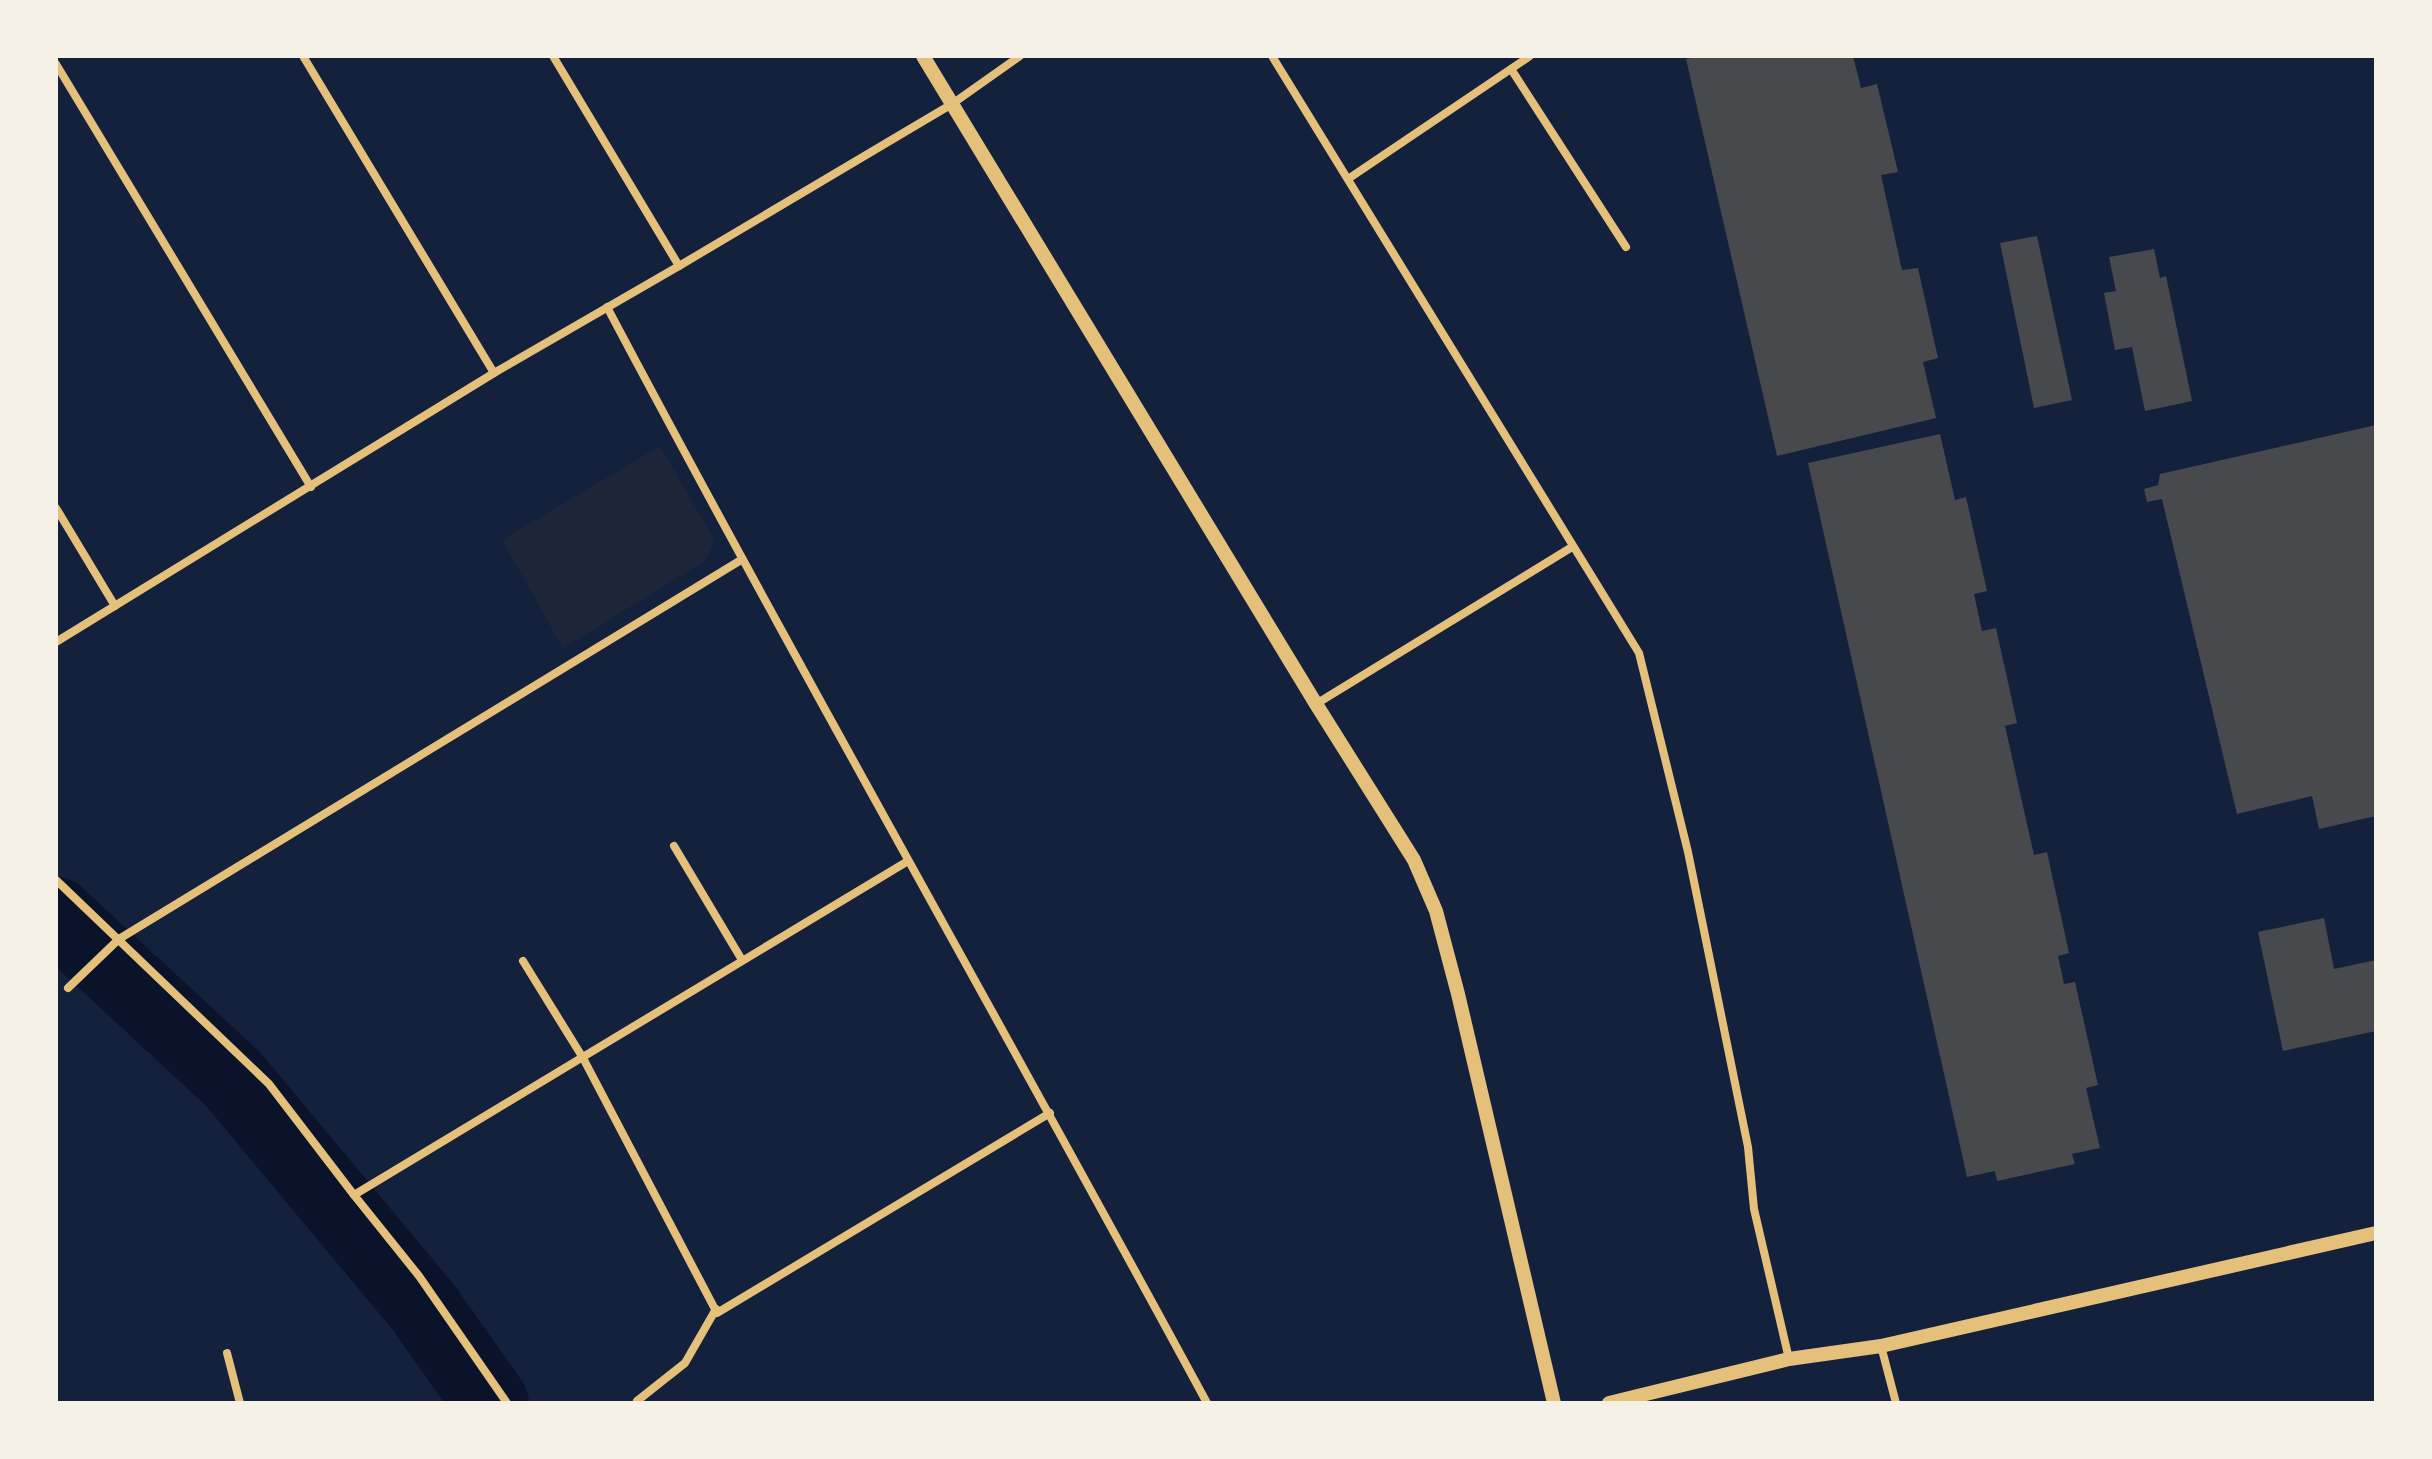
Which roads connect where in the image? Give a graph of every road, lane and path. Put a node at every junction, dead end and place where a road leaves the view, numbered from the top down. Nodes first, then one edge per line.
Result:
1 (303, 56) edge
2 (553, 56) edge
3 (923, 56) edge
4 (1020, 56) edge
5 (1272, 56) edge
6 (1530, 56) edge
7 (56, 64) edge
8 (1511, 69) junction
9 (952, 104) junction
10 (1348, 179) junction
11 (1626, 247) dead end
12 (679, 266) junction
13 (607, 307) junction
14 (494, 373) junction
15 (311, 487) junction
16 (56, 508) edge
17 (1572, 547) junction
18 (741, 560) junction
19 (115, 606) junction
20 (56, 642) edge
21 (1316, 704) junction
22 (674, 846) dead end
23 (908, 861) junction
24 (56, 880) edge
25 (115, 942) junction
26 (742, 960) junction
27 (523, 961) dead end
28 (68, 988) dead end
29 (583, 1058) junction
30 (1050, 1113) junction
31 (354, 1195) junction
32 (2376, 1233) edge
33 (716, 1309) junction
34 (1881, 1346) junction
35 (227, 1353) dead end
36 (1789, 1359) junction
37 (637, 1401) edge
38 (240, 1403) edge
39 (507, 1403) edge
40 (1207, 1403) edge
41 (1554, 1403) edge
42 (1609, 1403) edge
43 (1896, 1403) edge

1 - 14 street
2 - 12 street
3 - 9 street
4 - 9 street
5 - 10 street
6 - 8 street
7 - 15 street
8 - 10 street
8 - 11 street
9 - 12 street
9 - 21 street
10 - 17 street
12 - 13 street
13 - 14 street
13 - 18 street
14 - 15 street
15 - 19 street
16 - 19 street
17 - 21 street
17 - 36 street
18 - 23 street
18 - 25 street
19 - 20 street
21 - 41 street
22 - 26 street
23 - 26 street
23 - 30 street
24 - 25 street
25 - 28 street
25 - 31 street
26 - 29 street
27 - 29 street
29 - 31 street
29 - 33 street
30 - 33 street
30 - 40 street
31 - 39 street
32 - 34 street
33 - 37 street
34 - 36 street
34 - 43 street
35 - 38 street
36 - 42 street

